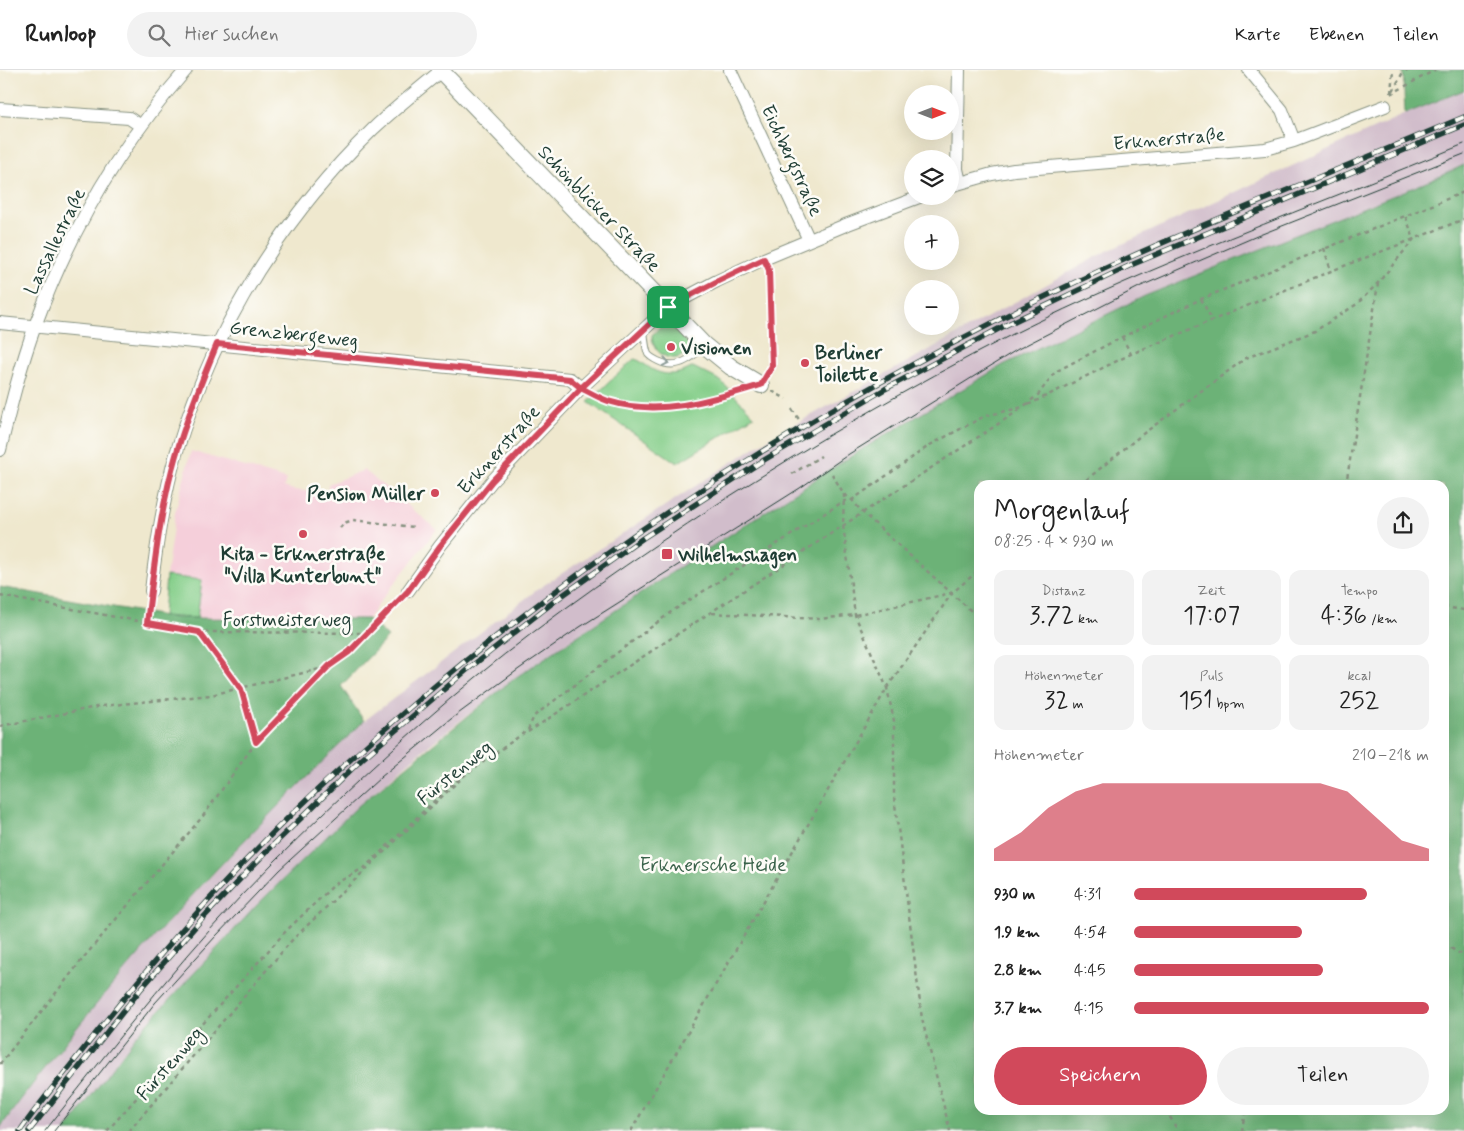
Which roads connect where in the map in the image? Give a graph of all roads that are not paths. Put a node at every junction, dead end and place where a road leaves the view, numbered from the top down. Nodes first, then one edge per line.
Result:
1 (186, 70) edge
2 (441, 70) edge
3 (730, 70) edge
4 (959, 70) edge
5 (1249, 70) edge
6 (1388, 100) road end
7 (0, 109) edge
8 (141, 126) junction
9 (1294, 141) junction
10 (957, 150) edge
11 (959, 183) edge
12 (904, 203) edge
13 (809, 240) junction
14 (668, 307) junction
15 (0, 323) edge
16 (35, 326) junction
17 (644, 330) junction
18 (217, 344) junction
19 (704, 345) junction
20 (761, 385) road end
21 (581, 388) junction
22 (0, 450) edge
23 (151, 591) road end
24 (408, 591) road end

1 - 8 street, Lassallestraße
2 - 14 street, Schönblicker Straße
2 - 18 street
3 - 13 street, Eichbergstraße
4 - 10 street
5 - 9 street
6 - 9 street, Erknerstraße
7 - 8 street
8 - 16 street, Lassallestraße
9 - 11 street, Erknerstraße
12 - 13 street, Erknerstraße
13 - 14 street, Erknerstraße
14 - 17 street, Erknerstraße
14 - 19 street, Schönblicker Straße
15 - 16 street, Grenzbergeweg
16 - 18 street, Grenzbergeweg
16 - 22 street, Lassallestraße
17 -> 19 lane
17 - 21 street, Erknerstraße
18 - 21 street, Grenzbergeweg
18 - 23 street
19 - 20 street, Schönblicker Straße
21 - 24 street, Erknerstraße

